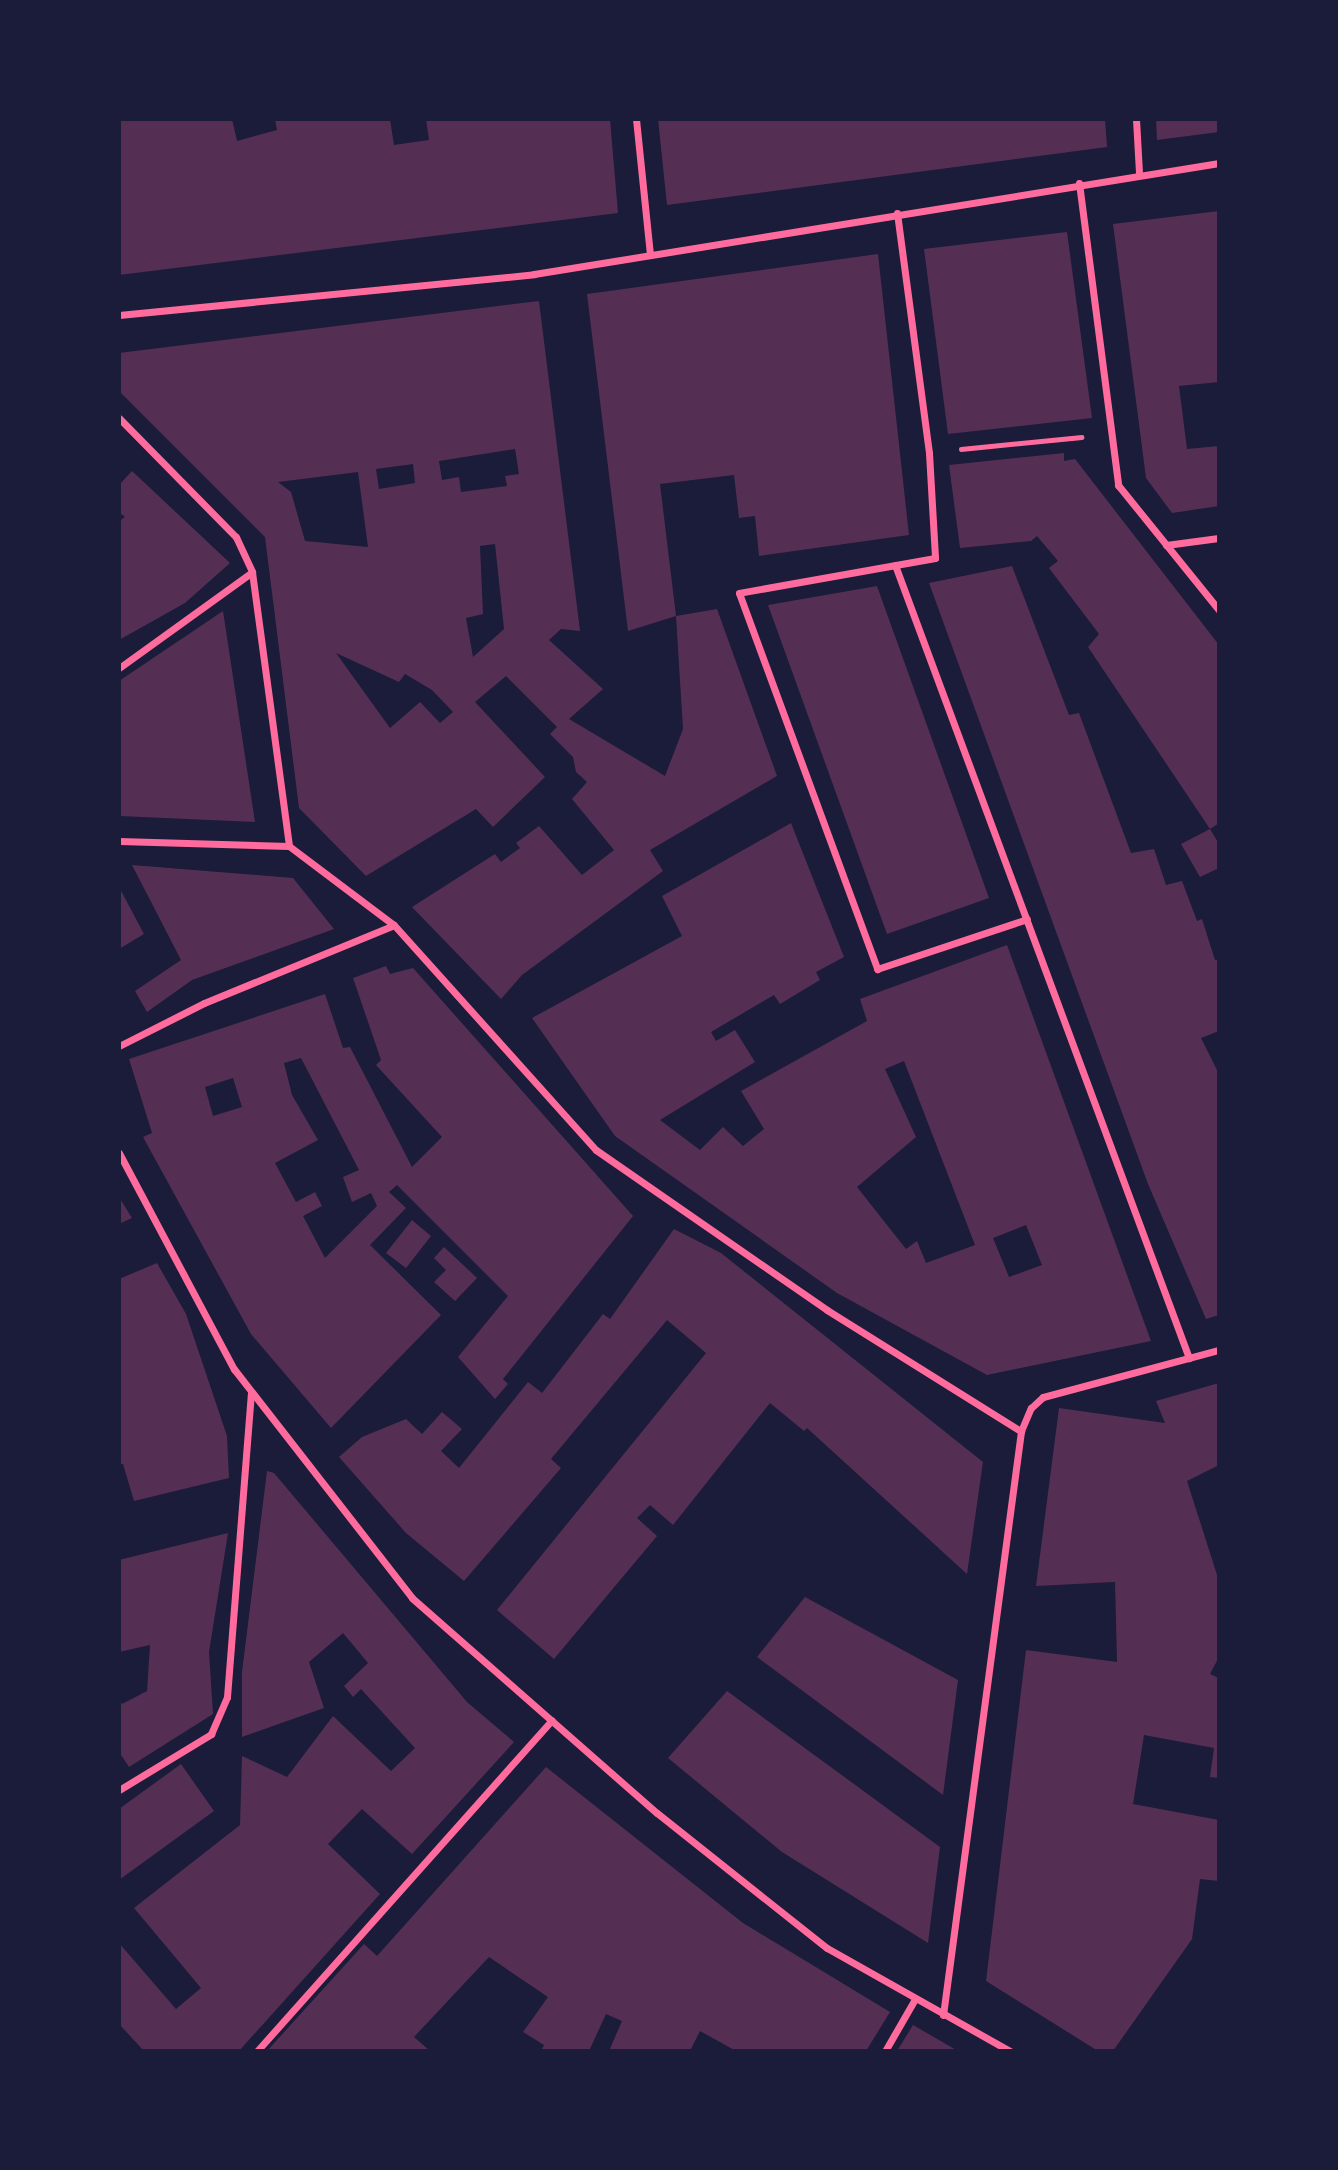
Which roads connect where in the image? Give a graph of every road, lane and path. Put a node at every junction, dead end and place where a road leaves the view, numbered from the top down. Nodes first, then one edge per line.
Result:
1 (636, 119) edge
2 (1136, 119) edge
3 (1219, 163) edge
4 (1139, 173) junction
5 (1079, 183) junction
6 (897, 213) junction
7 (650, 254) junction
8 (119, 315) edge
9 (119, 418) edge
10 (1111, 434) junction
11 (929, 453) junction
12 (1219, 538) edge
13 (1166, 545) junction
14 (895, 565) junction
15 (252, 572) junction
16 (1219, 610) edge
17 (119, 668) edge
18 (119, 841) edge
19 (289, 846) junction
20 (1027, 919) junction
21 (394, 925) junction
22 (119, 1046) edge
23 (119, 1153) edge
24 (1219, 1350) edge
25 (1189, 1358) junction
26 (251, 1393) junction
27 (1021, 1431) junction
28 (552, 1720) junction
29 (119, 1790) edge
30 (915, 1999) junction
31 (943, 2015) junction
32 (257, 2051) edge
33 (885, 2051) edge
34 (1010, 2051) edge

1 - 7 street
2 - 4 street
3 - 4 street
4 - 5 street
5 - 6 street
5 - 10 street
6 - 7 street
6 - 11 street
7 - 8 street
9 - 15 street
10 - 11 path
10 - 13 street
11 - 14 street
12 - 13 street
13 - 16 street
14 - 20 street
14 - 20 street
15 - 17 street
15 - 19 street
18 - 19 street
19 - 21 street
20 - 25 street
21 - 22 street
21 - 27 street
23 - 26 street
24 - 25 street
25 - 27 street
26 - 28 street
26 - 29 street
27 - 31 street
28 - 30 street
28 - 32 street
30 - 31 street
30 - 33 street
31 - 34 street

